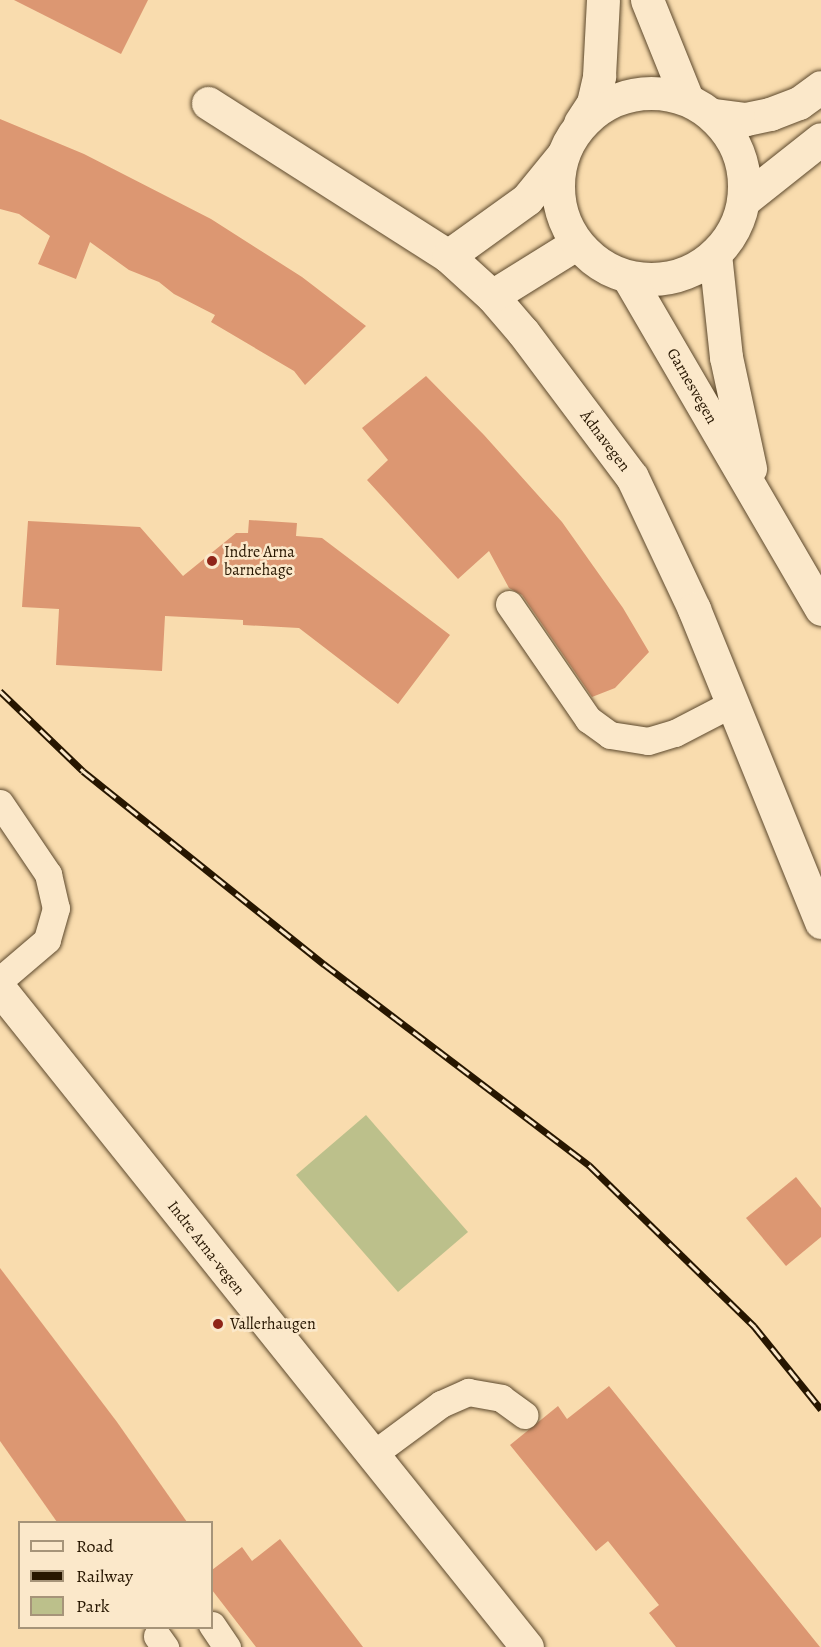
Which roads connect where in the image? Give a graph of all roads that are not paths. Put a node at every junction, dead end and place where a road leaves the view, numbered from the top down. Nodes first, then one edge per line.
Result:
1 (603, 0) edge
2 (646, 0) edge
3 (821, 87) edge
4 (208, 103) dead end
5 (700, 107) junction
6 (821, 140) edge
7 (569, 143) junction
8 (744, 200) junction
9 (577, 243) junction
10 (715, 254) junction
11 (448, 256) junction
12 (628, 277) junction
13 (492, 296) junction
14 (756, 496) junction
15 (509, 604) dead end
16 (821, 609) edge
17 (731, 704) junction
18 (0, 802) edge
19 (821, 922) edge
20 (0, 980) edge
21 (0, 988) edge
22 (524, 1414) dead end
23 (372, 1455) junction
24 (213, 1626) edge
25 (227, 1647) edge
26 (527, 1647) edge

1 - 7 main road
2 - 5 main road
3 - 5 main road
4 - 11 main road, Ådnavegen
5 - 7 main road
5 - 8 main road
6 - 8 main road
7 - 9 main road
7 - 11 main road
8 - 10 main road
9 - 12 main road
9 - 13 main road
10 - 12 main road
10 - 14 main road, Garnesvegen
11 - 13 main road, Ådnavegen
12 - 14 main road, Garnesvegen
13 - 17 main road, Ådnavegen
14 - 16 main road, Garnesvegen
15 - 17 lane
17 - 19 main road, Ådnavegen
18 - 20 lane
21 - 23 main road, Indre Arna-vegen
22 - 23 lane
23 - 26 main road, Indre Arna-vegen
24 - 25 lane

